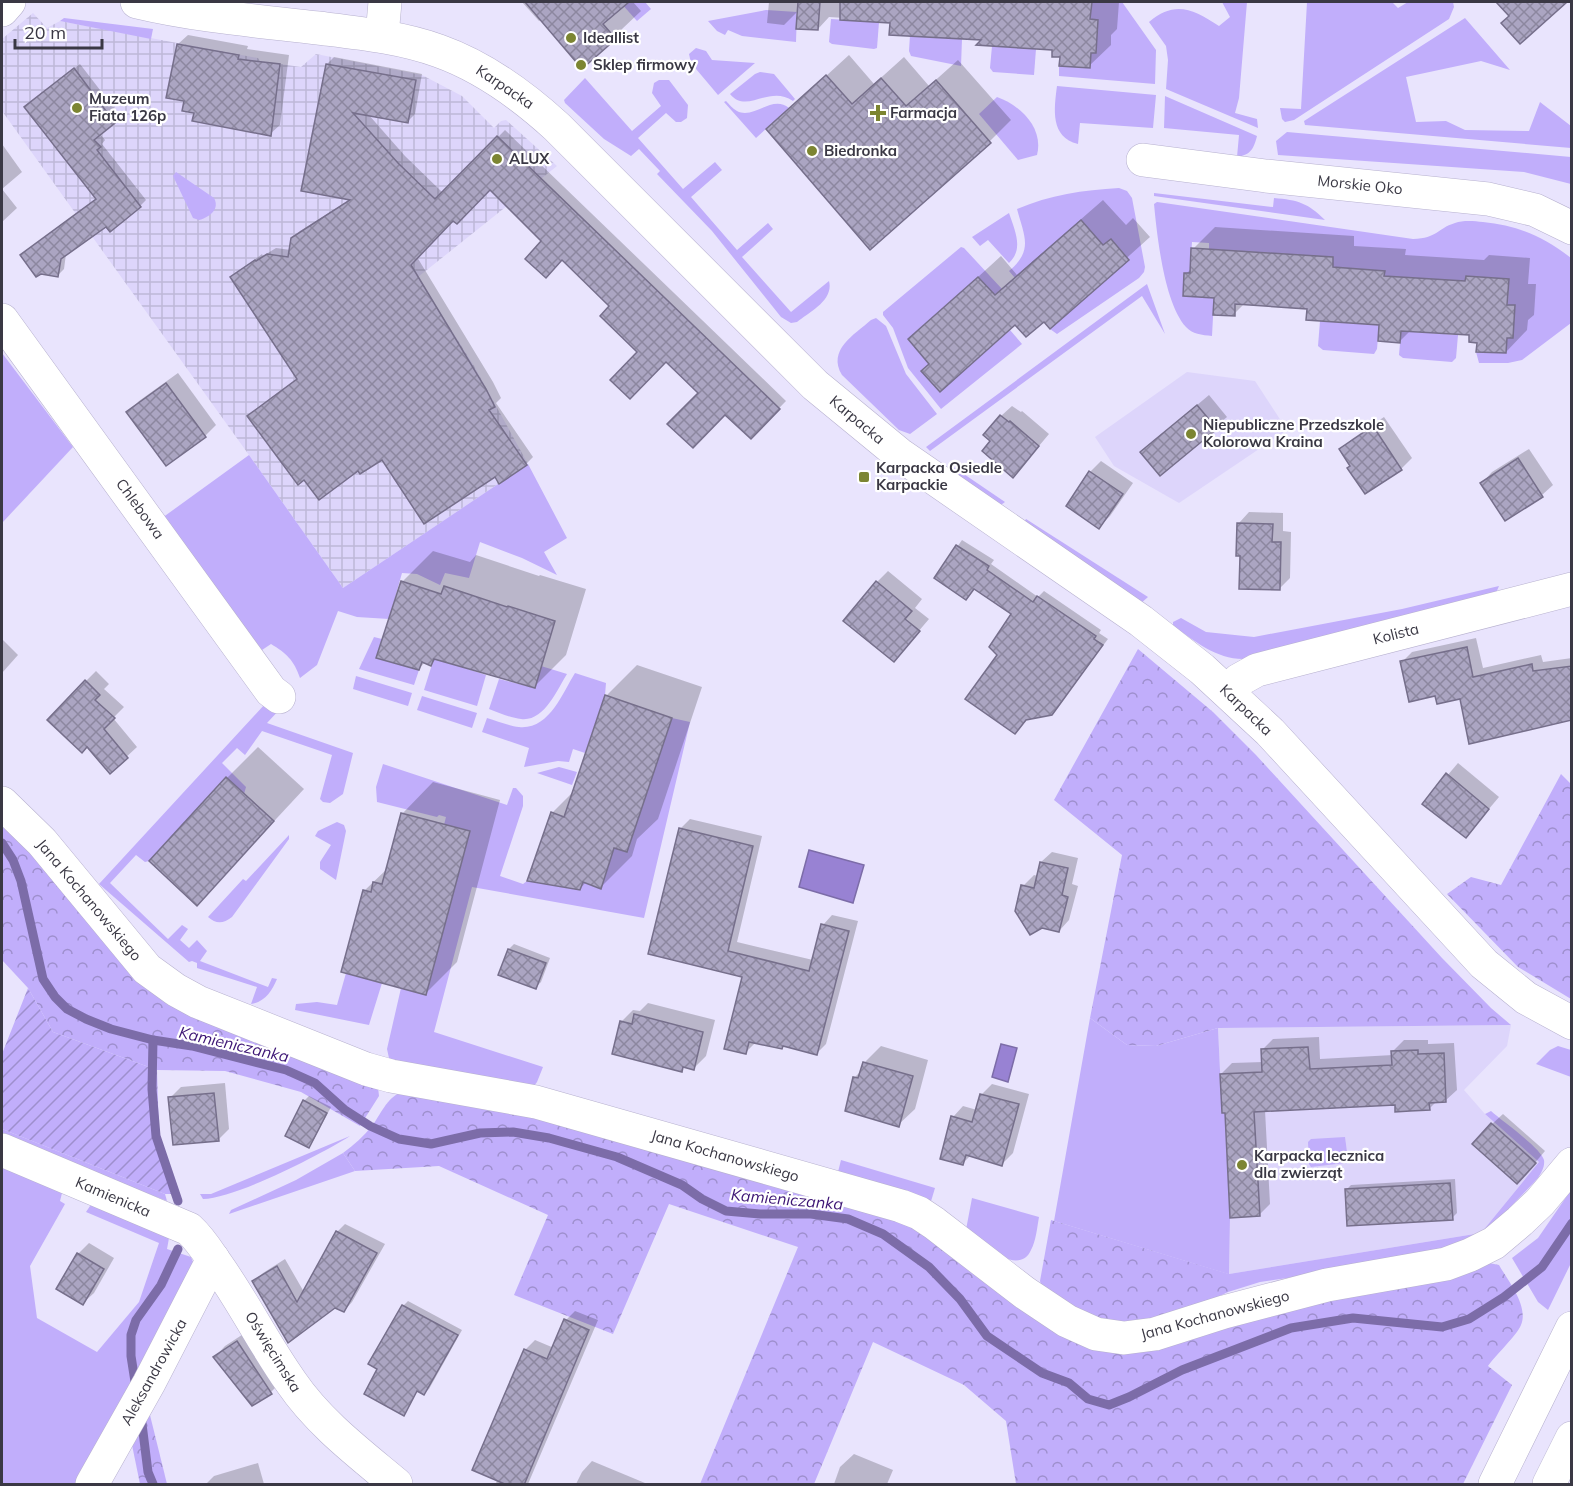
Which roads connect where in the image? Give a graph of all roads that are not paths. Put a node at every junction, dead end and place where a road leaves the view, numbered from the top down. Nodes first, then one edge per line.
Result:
1 (9, 2) edge
2 (137, 2) edge
3 (385, 2) edge
4 (2, 10) edge
5 (381, 36) junction
6 (1143, 160) dead end
7 (1572, 228) edge
8 (2, 321) edge
9 (1572, 589) edge
10 (1227, 691) junction
11 (279, 697) dead end
12 (2, 803) edge
13 (1572, 1023) edge
14 (2, 1150) edge
15 (1572, 1164) edge
16 (213, 1259) junction
17 (1572, 1328) edge
18 (1572, 1438) edge
19 (92, 1485) edge
20 (396, 1485) edge
21 (1495, 1485) edge
22 (1549, 1485) edge

1 - 4 street
2 - 5 street, Karpacka
3 - 5 street
5 - 10 street, Karpacka
6 - 7 street, Morskie Oko
8 - 11 street, Chlebowa
9 - 10 street, Kolista
10 - 13 street, Karpacka
12 - 15 street, Jana Kochanowskiego
14 - 16 street, Kamienicka
16 - 19 street, Aleksandrowicka
16 - 20 street, Oświęcimska
17 - 21 street
18 - 22 street

